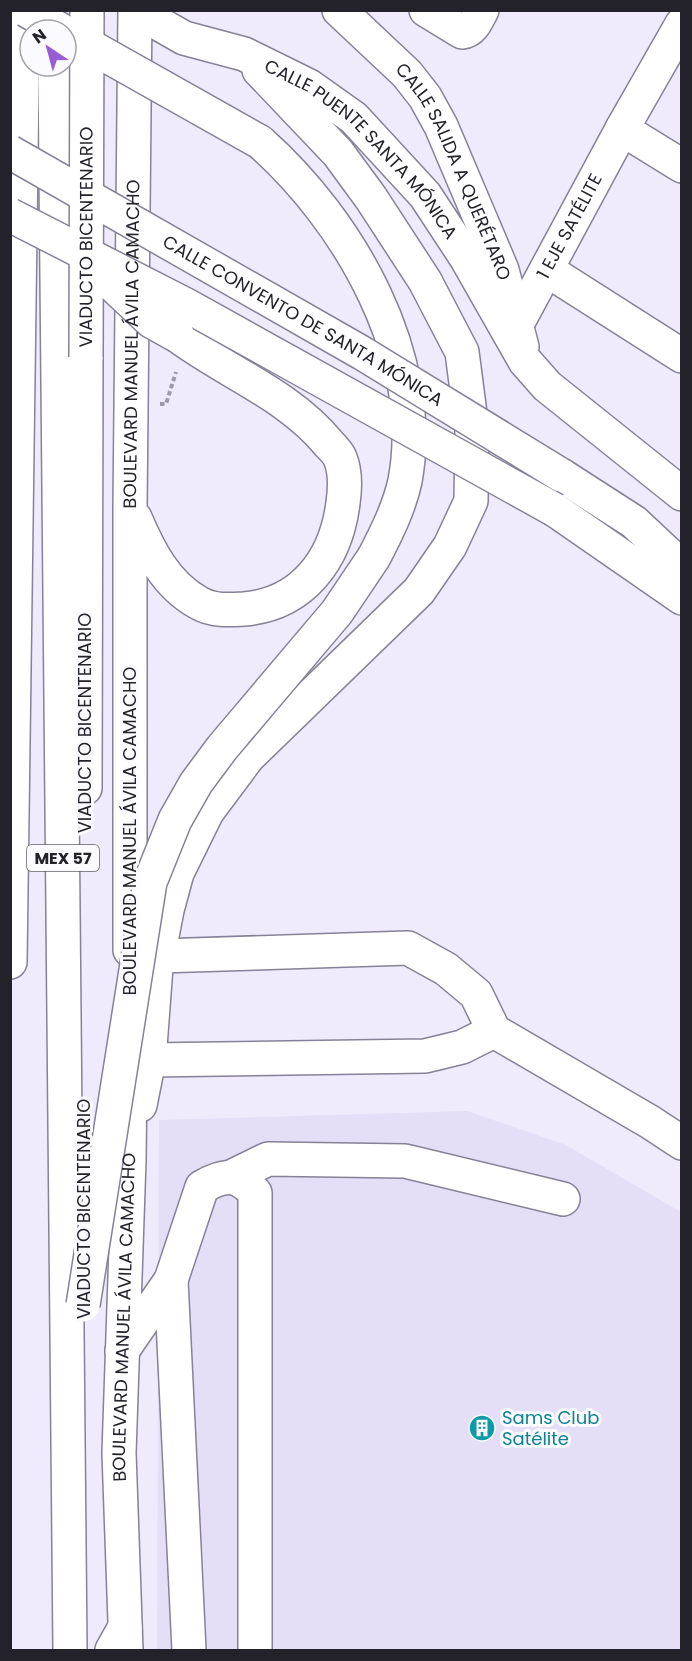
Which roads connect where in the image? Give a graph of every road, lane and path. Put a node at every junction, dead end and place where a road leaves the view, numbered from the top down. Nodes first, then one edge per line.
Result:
1 (24, 10) edge
2 (87, 10) edge
3 (135, 10) edge
4 (339, 10) edge
5 (426, 10) edge
6 (482, 10) edge
7 (39, 18) edge
8 (681, 24) edge
9 (78, 40) edge
10 (244, 54) junction
11 (56, 78) edge
12 (622, 129) junction
13 (10, 152) edge
14 (681, 166) edge
15 (10, 215) edge
16 (72, 248) junction
17 (547, 270) junction
18 (517, 324) junction
19 (182, 339) junction
20 (681, 356) edge
21 (525, 361) junction
22 (131, 405) junction
23 (681, 494) edge
24 (130, 508) junction
25 (681, 567) edge
26 (681, 598) edge
27 (159, 956) junction
28 (10, 962) edge
29 (494, 1031) junction
30 (149, 1060) junction
31 (681, 1143) edge
32 (129, 1160) junction
33 (231, 1177) junction
34 (562, 1199) dead end
35 (171, 1280) junction
36 (84, 1305) junction
37 (122, 1351) junction
38 (121, 1643) edge
39 (70, 1650) edge
40 (87, 1650) edge
41 (189, 1650) edge
42 (255, 1650) edge

1 - 7 main road, bridge
1 - 28 main road, MEX 57
2 - 36 main road, VIADUCTO BICENTENARIO, bridge
3 - 10 main road, CALLE PUENTE SANTA MÓNICA
3 - 22 main road, BOULEVARD MANUEL ÁVILA CAMACHO
4 - 18 main road, CALLE SALIDA A QUERÉTARO
5 - 6 main road
8 - 12 main road, 1 EJE SATÉLITE
9 - 36 main road, bridge
10 - 21 main road, CALLE PUENTE SANTA MÓNICA
10 - 27 main road
11 - 39 main road, MEX 57
12 - 14 main road
12 - 17 main road, 1 EJE SATÉLITE
13 - 25 main road, CALLE CONVENTO DE SANTA MÓNICA, bridge
15 - 16 main road, bridge
16 - 19 main road, bridge
16 - 26 main road, bridge
17 - 18 main road, 1 EJE SATÉLITE
17 - 20 main road
18 - 21 main road, CALLE SALIDA A QUERÉTARO
19 - 22 path
19 - 24 main road
21 - 23 main road, CALLE PUENTE SANTA MÓNICA
22 - 24 main road, BOULEVARD MANUEL ÁVILA CAMACHO
24 - 32 main road, BOULEVARD MANUEL ÁVILA CAMACHO
27 - 29 main road
27 - 30 main road
29 - 30 main road
29 - 31 main road
30 - 32 main road
32 - 37 main road, BOULEVARD MANUEL ÁVILA CAMACHO
33 - 34 main road
33 - 35 main road
33 - 42 main road
35 - 37 main road
35 - 41 main road
36 - 40 main road, VIADUCTO BICENTENARIO
37 - 38 main road, BOULEVARD MANUEL ÁVILA CAMACHO

